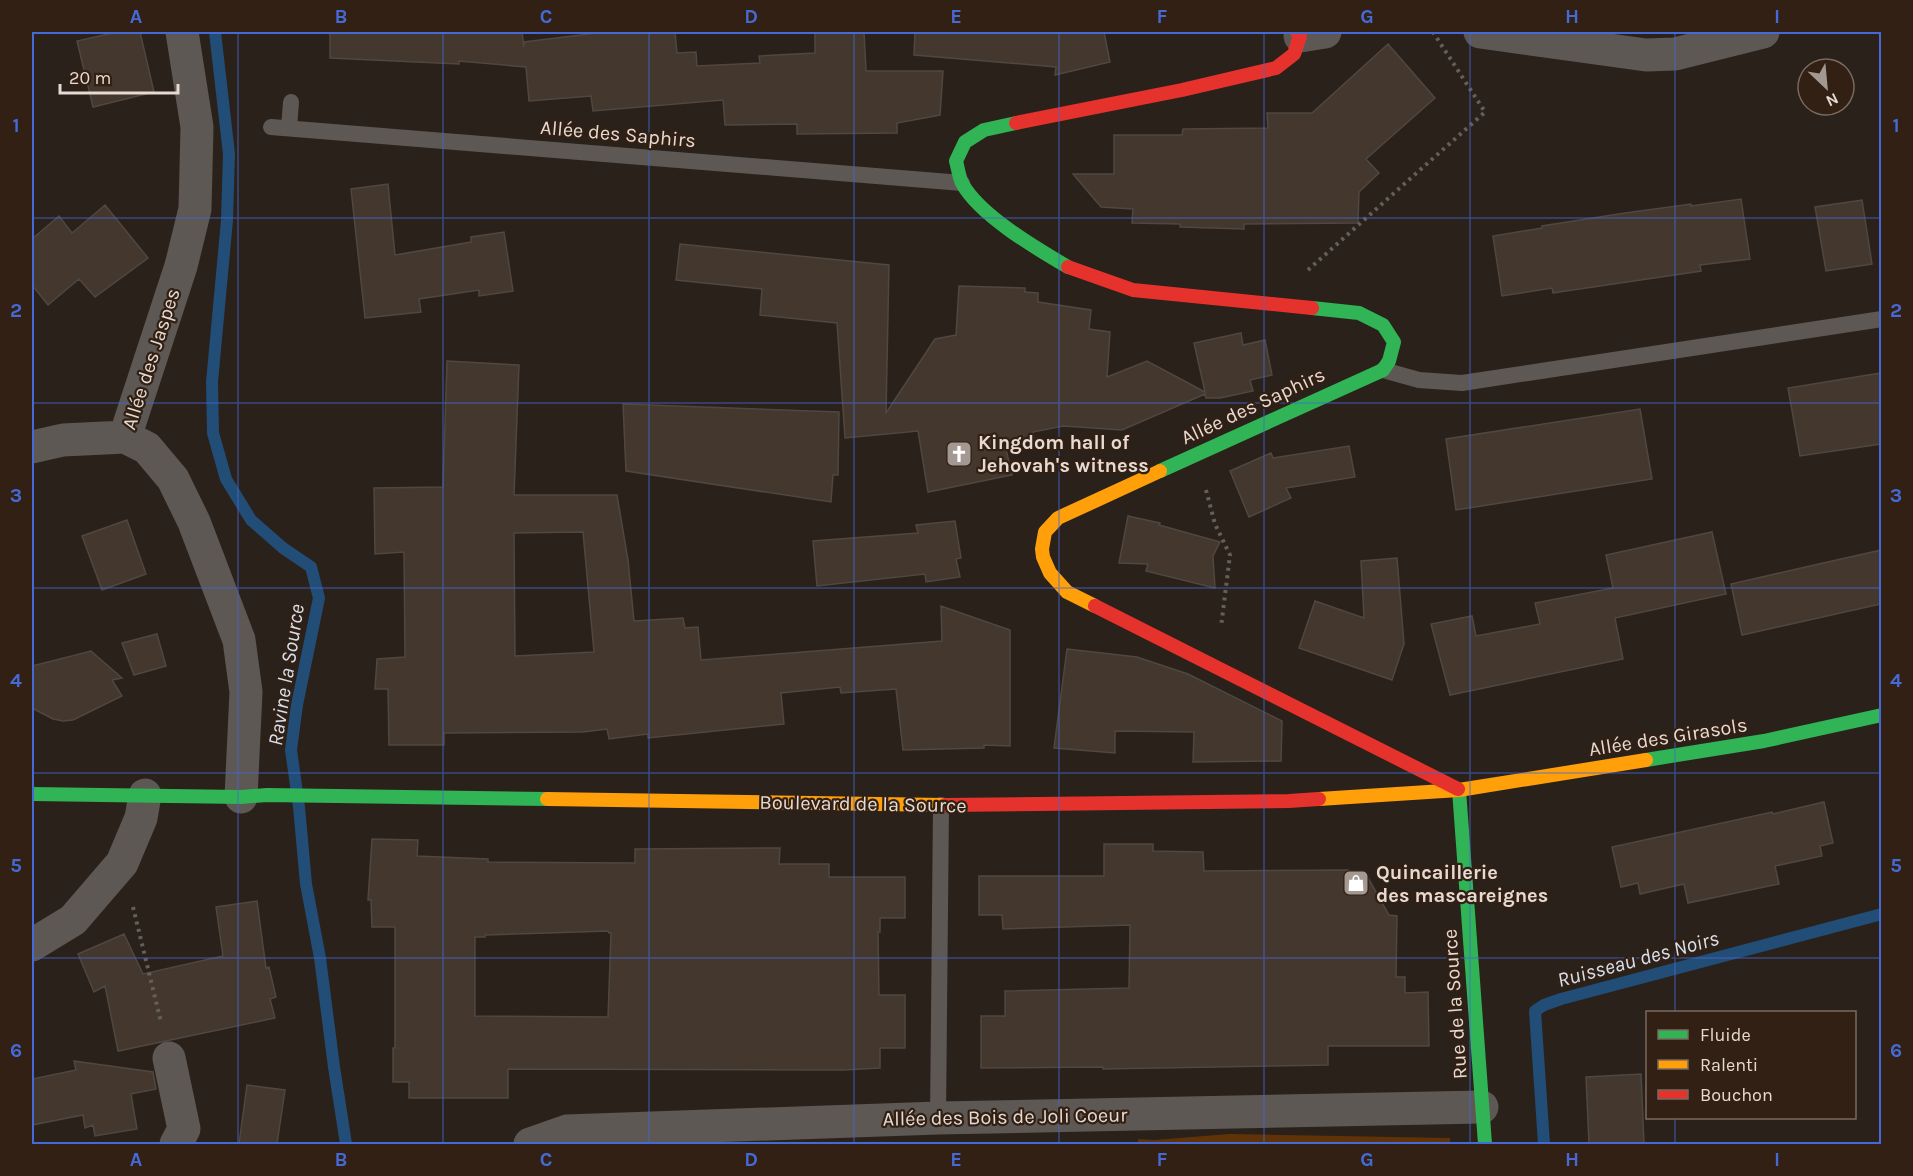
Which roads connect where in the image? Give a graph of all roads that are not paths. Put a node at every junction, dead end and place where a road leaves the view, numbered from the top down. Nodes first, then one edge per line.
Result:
1 (182, 32) edge
2 (1480, 32) edge
3 (1763, 32) edge
4 (1307, 33) edge
5 (291, 102) dead end
6 (271, 127) dead end
7 (289, 128) junction
8 (962, 183) junction
9 (1881, 319) edge
10 (1383, 370) junction
11 (125, 437) junction
12 (32, 447) edge
13 (1881, 715) edge
14 (1459, 790) junction
15 (32, 794) edge
16 (145, 795) junction
17 (254, 796) junction
18 (941, 806) junction
19 (32, 945) edge
20 (169, 1058) road end
21 (1482, 1107) junction
22 (938, 1118) junction
23 (176, 1144) edge
24 (530, 1144) edge
25 (1485, 1144) edge

1 - 11 street, Allée des Jaspes
2 - 3 street
4 - 8 street
5 - 7 lane
6 - 7 lane, Allée des Saphirs
7 - 8 lane, Allée des Saphirs
8 - 10 street
9 - 10 lane
10 - 14 street, Allée des Saphirs
11 - 12 street
11 - 17 street, Allée des Jaspes
13 - 14 street, Allée des Girasols
14 - 18 street, Boulevard de la Source
14 - 21 street, Rue de la Source
15 - 16 street, Boulevard de la Source
16 - 17 street, Boulevard de la Source
16 - 19 street
17 - 18 street, Boulevard de la Source
18 - 22 lane
20 - 23 street
21 - 22 street, Allée des Bois de Joli Coeur
21 - 25 street, Rue de la Source
22 - 24 street, Allée des Bois de Joli Coeur

